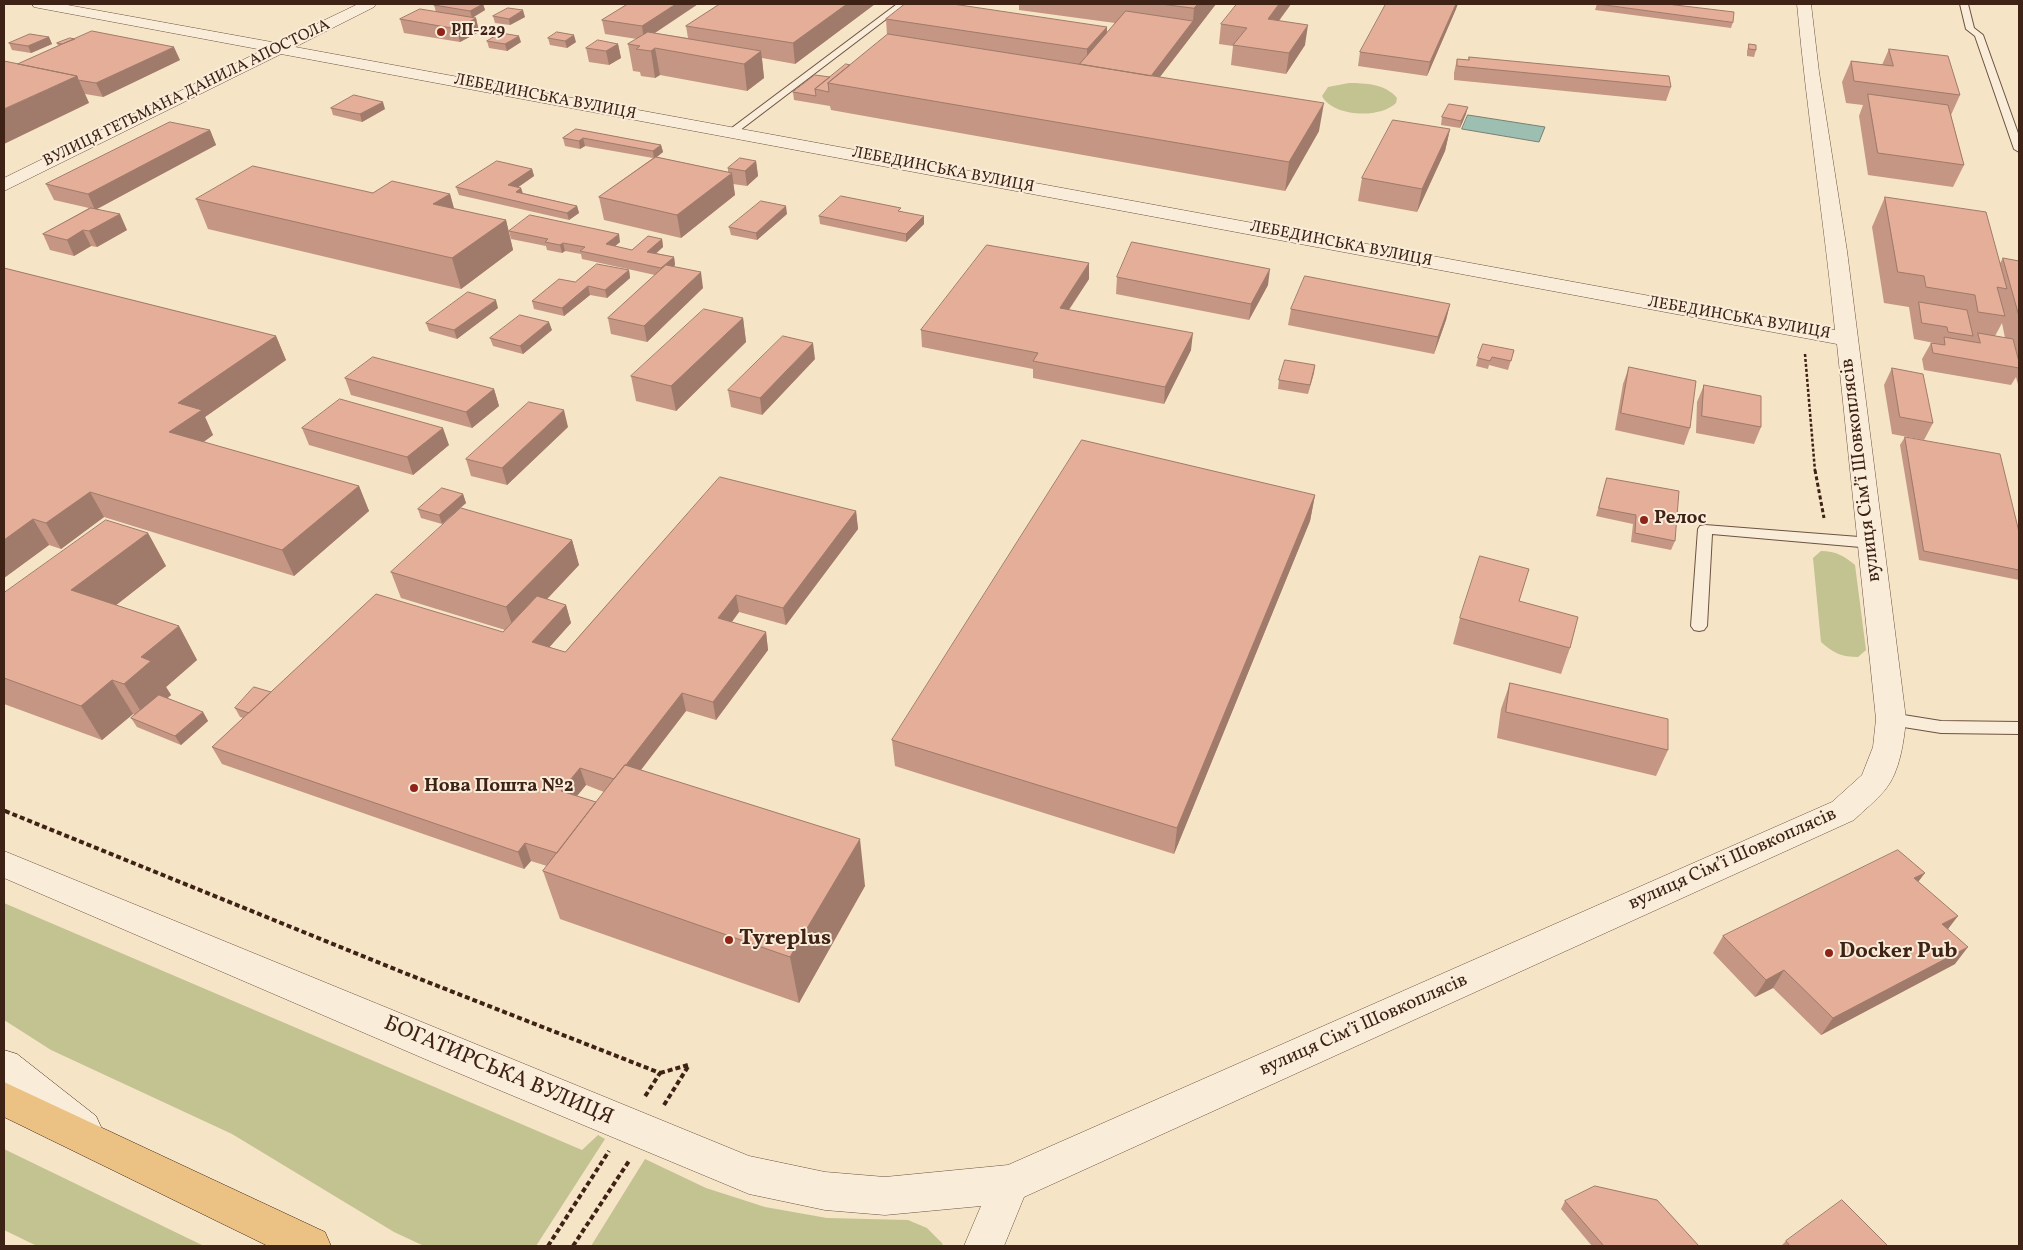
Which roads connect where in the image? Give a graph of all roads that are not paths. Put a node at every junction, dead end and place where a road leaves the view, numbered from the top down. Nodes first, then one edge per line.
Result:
1 (39, 4) edge
2 (370, 4) edge
3 (902, 4) edge
4 (1804, 4) edge
5 (1964, 4) edge
6 (279, 48) junction
7 (732, 132) junction
8 (2019, 149) edge
9 (4, 185) edge
10 (1847, 339) junction
11 (1872, 543) junction
12 (1699, 626) dead end
13 (1891, 719) junction
14 (2019, 728) edge
15 (4, 864) edge
16 (4, 1066) edge
17 (4, 1099) edge
18 (108, 1148) junction
19 (1010, 1184) junction
20 (311, 1246) edge
21 (984, 1246) edge

1 - 6 street, ЛЕБЕДИНСЬКА ВУЛИЦЯ
2 - 6 street, ВУЛИЦЯ ГЕТЬМАНА ДАНИЛА АПОСТОЛА
3 - 7 lane
4 - 10 street, вулиця Сімʼї Шовкоплясів
5 - 8 lane
6 - 7 street, ЛЕБЕДИНСЬКА ВУЛИЦЯ
6 - 9 street, ВУЛИЦЯ ГЕТЬМАНА ДАНИЛА АПОСТОЛА
7 - 10 street, ЛЕБЕДИНСЬКА ВУЛИЦЯ
10 - 11 street, вулиця Сімʼї Шовкоплясів
11 - 12 lane
11 - 13 street, вулиця Сімʼї Шовкоплясів
13 - 14 lane
13 - 19 street, вулиця Сімʼї Шовкоплясів
15 - 19 street, БОГАТИРСЬКА ВУЛИЦЯ
16 - 18 street
17 - 18 main road
18 - 20 main road
19 - 21 street

